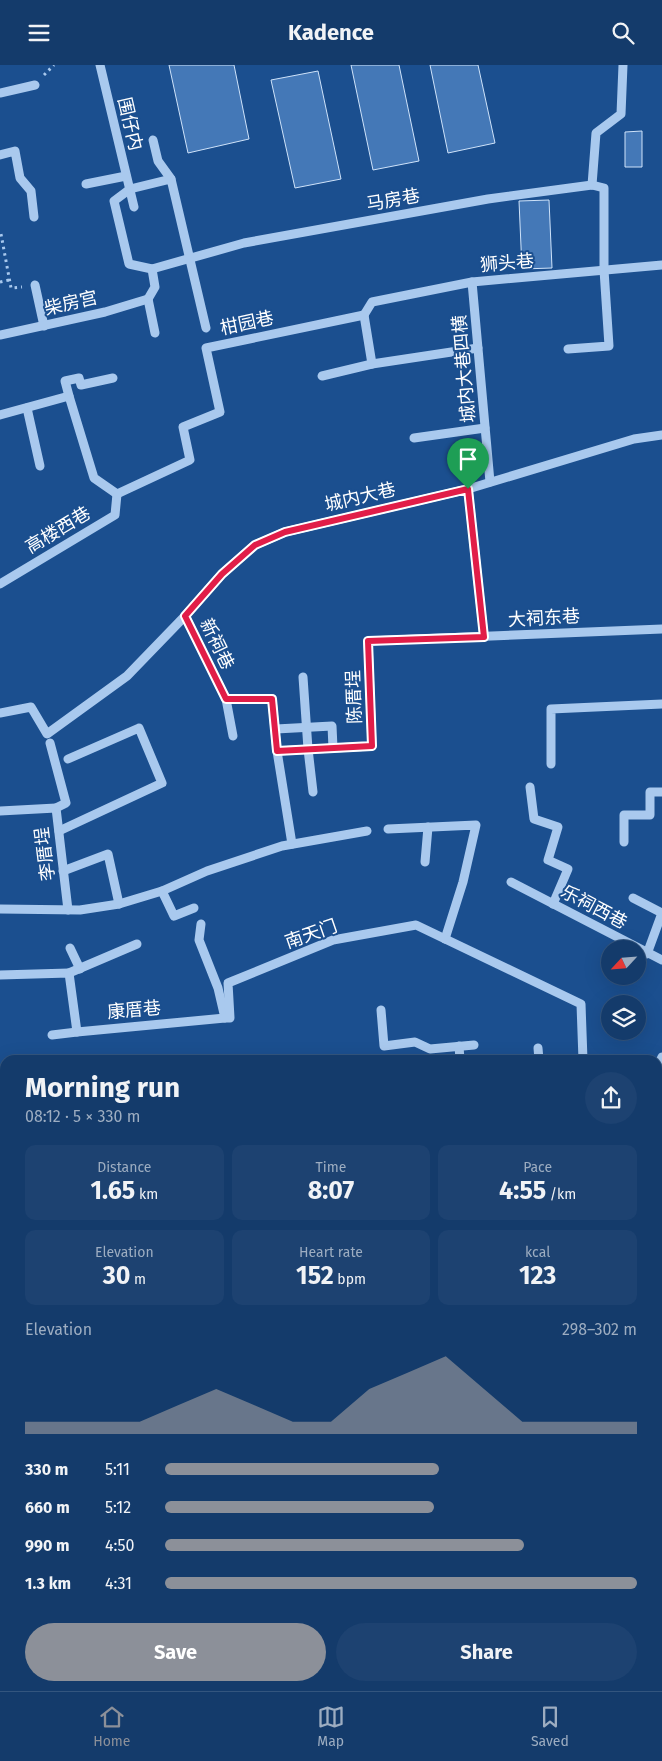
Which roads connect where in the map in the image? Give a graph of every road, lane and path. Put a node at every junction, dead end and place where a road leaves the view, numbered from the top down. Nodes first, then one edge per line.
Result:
1 (100, 65) edge
2 (623, 65) edge
3 (35, 85) dead end
4 (0, 93) edge
5 (153, 140) dead end
6 (0, 155) edge
7 (126, 176) junction
8 (171, 179) junction
9 (86, 184) dead end
10 (592, 185) junction
11 (130, 189) junction
12 (134, 207) dead end
13 (34, 217) dead end
14 (2, 234) dead end
15 (190, 258) junction
16 (662, 265) edge
17 (152, 269) junction
18 (604, 270) junction
19 (9, 280) junction
20 (0, 282) edge
21 (472, 282) junction
22 (35, 285) dead end
23 (23, 287) dead end
24 (148, 299) junction
25 (364, 315) junction
26 (44, 326) junction
27 (206, 327) dead end
28 (155, 333) dead end
29 (0, 335) edge
30 (478, 348) junction
31 (568, 349) dead end
32 (372, 364) junction
33 (322, 376) dead end
34 (113, 378) dead end
35 (69, 396) junction
36 (27, 408) junction
37 (0, 415) edge
38 (486, 428) junction
39 (662, 435) edge
40 (414, 438) dead end
41 (40, 466) dead end
42 (490, 482) junction
43 (468, 489) junction
44 (117, 494) junction
45 (0, 584) edge
46 (185, 616) junction
47 (662, 629) edge
48 (484, 637) junction
49 (368, 641) joint
50 (303, 677) dead end
51 (226, 699) junction
52 (662, 705) edge
53 (0, 713) edge
54 (306, 728) junction
55 (276, 729) junction
56 (233, 736) dead end
57 (50, 743) dead end
58 (333, 748) junction
59 (308, 749) junction
60 (277, 751) junction
61 (68, 759) dead end
62 (551, 765) dead end
63 (530, 787) dead end
64 (662, 792) edge
65 (313, 793) dead end
66 (56, 808) junction
67 (0, 811) edge
68 (428, 827) junction
69 (388, 829) dead end
70 (59, 831) junction
71 (367, 831) dead end
72 (624, 842) dead end
73 (292, 844) junction
74 (426, 862) dead end
75 (63, 871) junction
76 (511, 882) dead end
77 (162, 891) junction
78 (632, 898) dead end
79 (119, 904) junction
80 (553, 904) junction
81 (194, 908) dead end
82 (0, 909) edge
83 (68, 910) junction
84 (201, 924) dead end
85 (445, 939) junction
86 (137, 944) dead end
87 (70, 948) dead end
88 (647, 954) junction
89 (662, 960) edge
90 (80, 969) junction
91 (69, 973) junction
92 (0, 975) edge
93 (381, 1011) dead end
94 (225, 1018) junction
95 (78, 1032) junction
96 (52, 1035) dead end
97 (474, 1045) dead end
98 (458, 1046) junction
99 (538, 1048) dead end
100 (459, 1055) edge
101 (539, 1055) edge
102 (583, 1055) edge

1 - 7 street, 围仔内
2 - 10 street
3 - 4 street
5 - 8 street
6 - 13 street
7 - 9 street
7 - 11 street, 围仔内
8 - 11 street
8 - 15 street
10 - 15 street, 马房巷
10 - 18 street, 马房巷
11 - 12 street, 围仔内
11 - 17 street
14 - 19 path
15 - 17 street, 马房巷
15 - 27 street
16 - 18 street, 狮头巷
17 - 24 street
18 - 21 street, 狮头巷
18 - 31 street
19 - 20 path
19 - 23 path
21 - 25 street, 狮头巷
21 - 30 street, 城内大巷四横
22 - 26 street
24 - 26 street, 柴房宫
24 - 28 street
25 - 32 street
25 - 44 street, 柑园巷
26 - 29 street, 柴房宫
30 - 32 street
30 - 38 street, 城内大巷四横
32 - 33 street
34 - 35 street
35 - 36 street
35 - 44 street
36 - 37 street
36 - 41 street
38 - 40 street
38 - 42 street, 城内大巷四横
39 - 42 street, 城内大巷
42 - 43 street, 城内大巷
43 - 46 street, 城内大巷
43 - 48 street
44 - 45 street, 高楼西巷
46 - 51 street, 新祠巷
46 - 53 street, 城内大巷
47 - 48 street, 大祠东巷
48 - 49 street, 大祠东巷
49 - 58 street, 陈厝埕
50 - 54 street
51 - 55 street
51 - 56 street, 新祠巷
52 - 62 street
54 - 55 street
54 - 58 street
54 - 59 street
55 - 60 street
57 - 66 street, 李厝埕
58 - 59 street, 陈厝埕
59 - 60 street, 陈厝埕
59 - 65 street
60 - 73 street
61 - 70 street
63 - 80 street
64 - 72 street
66 - 67 street
66 - 70 street, 李厝埕
68 - 69 street
68 - 74 street
68 - 85 street
70 - 75 street, 李厝埕
71 - 73 street
73 - 77 street
75 - 79 street
75 - 83 street, 李厝埕
76 - 80 street, 乐祠西巷
77 - 79 street
77 - 81 street
78 - 88 street
79 - 83 street
80 - 88 street, 乐祠西巷
82 - 83 street
84 - 94 street
85 - 94 street, 南天门
85 - 102 street, 南天门
86 - 90 street
87 - 90 street
88 - 89 street, 乐祠西巷
90 - 91 street
91 - 92 street
91 - 95 street
93 - 98 street
94 - 95 street, 康厝巷
95 - 96 street, 康厝巷
97 - 98 street
98 - 100 street
99 - 101 street

